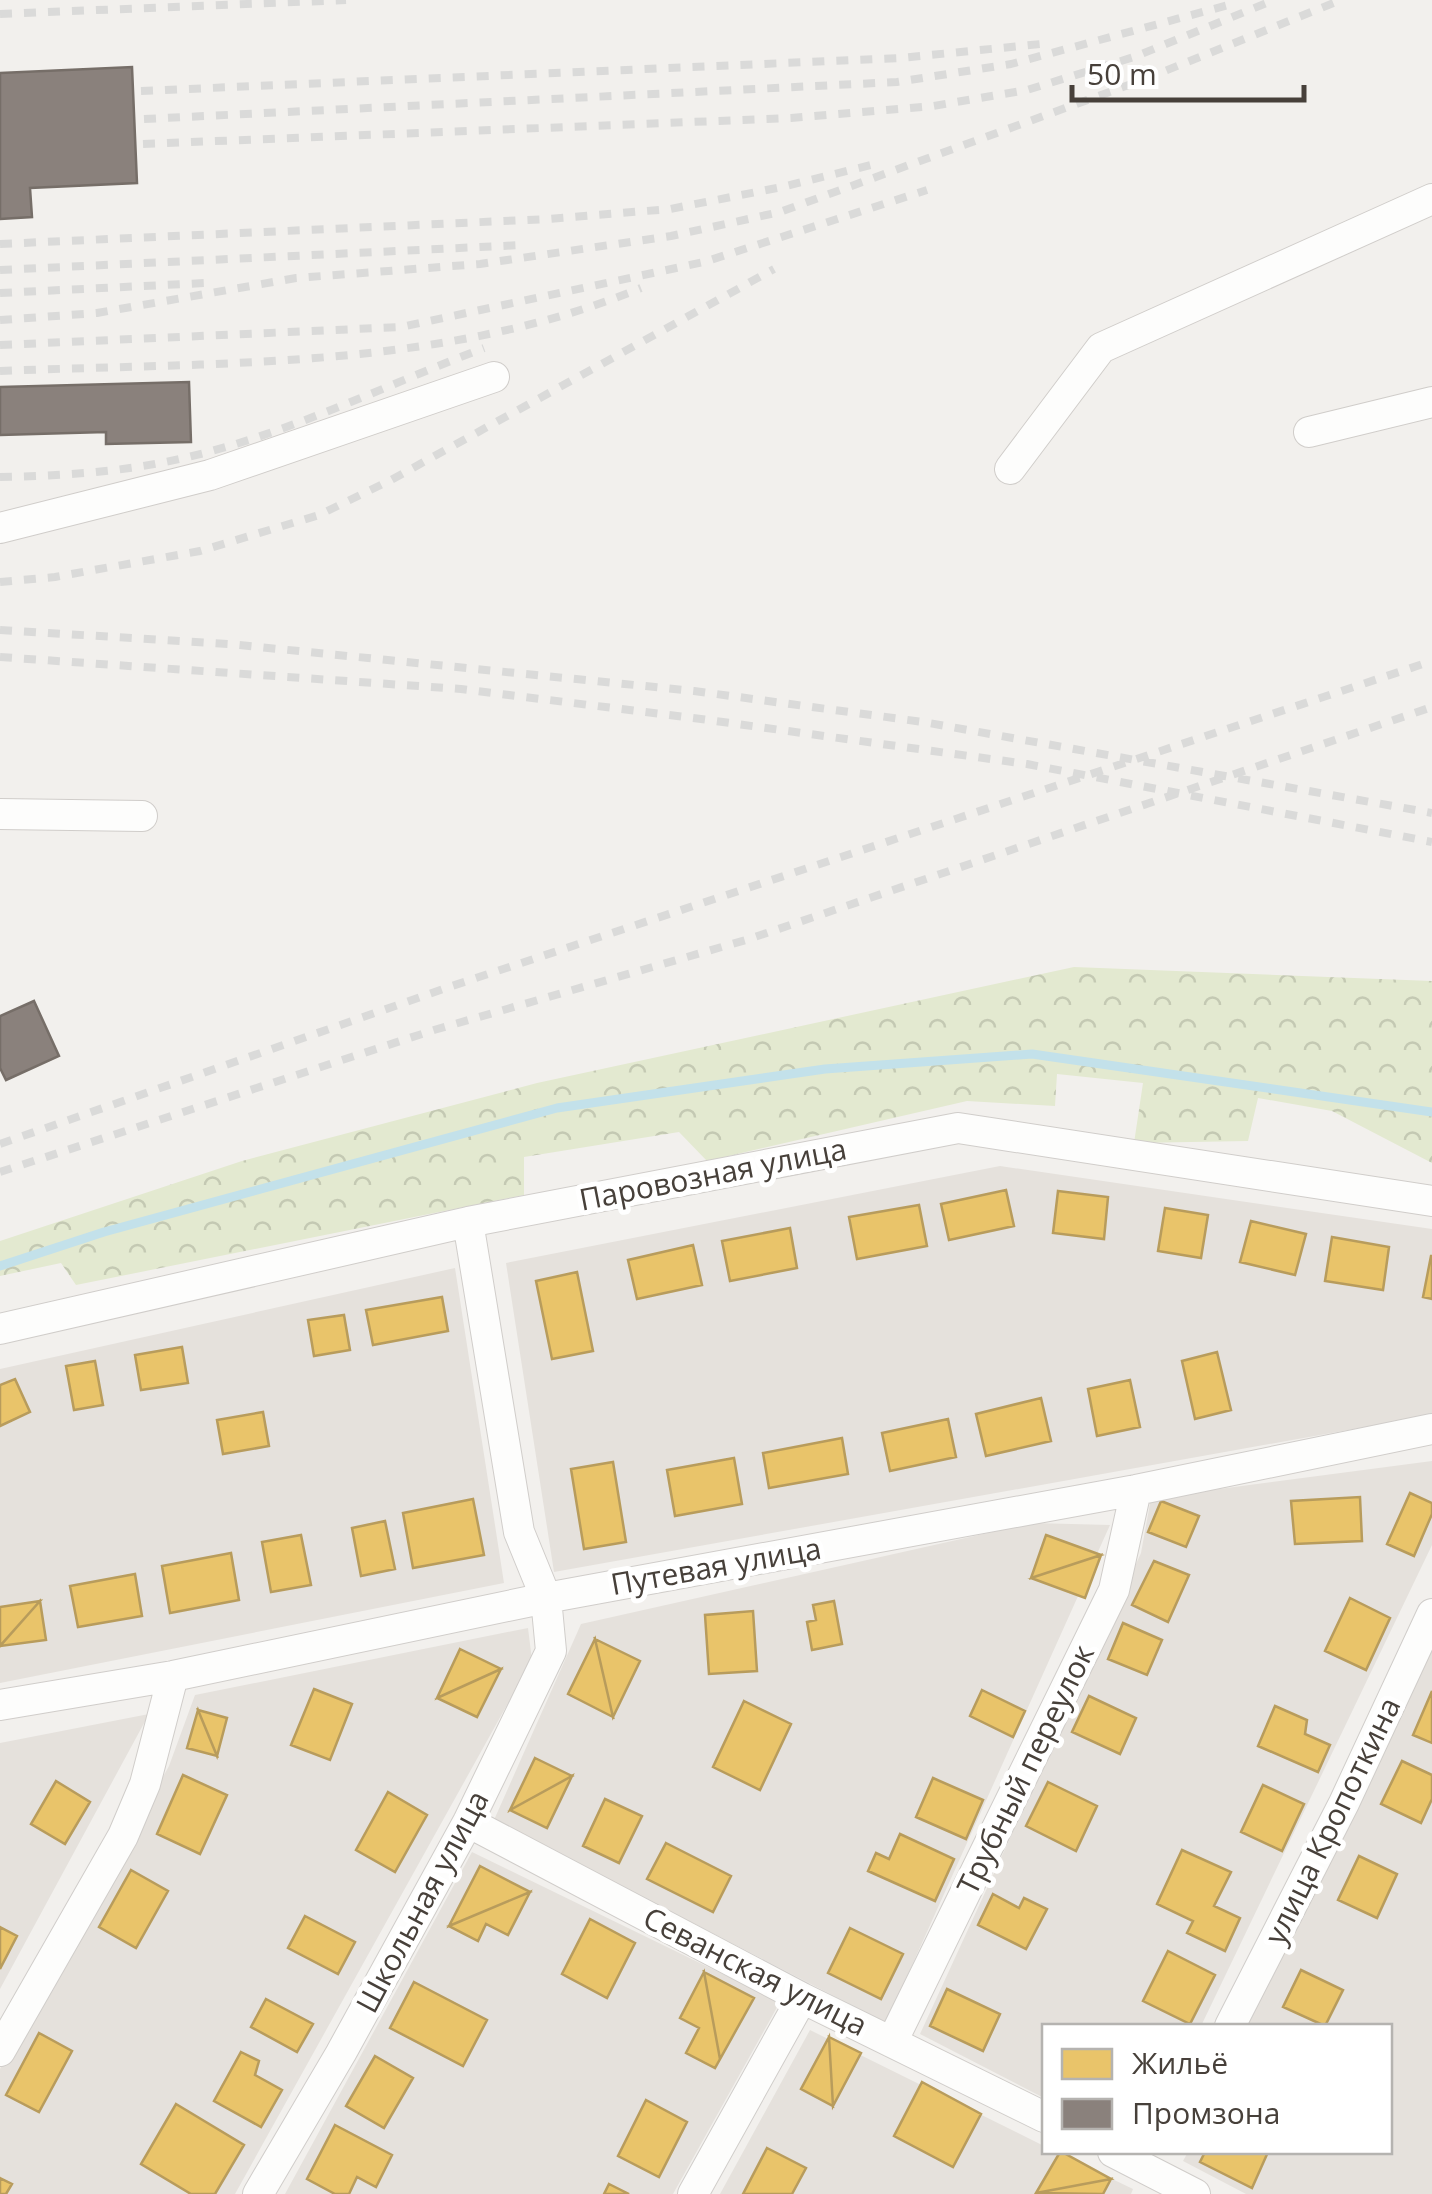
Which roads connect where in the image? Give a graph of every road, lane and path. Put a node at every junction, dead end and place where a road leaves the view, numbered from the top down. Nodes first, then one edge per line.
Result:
1 (1432, 199) edge
2 (494, 377) dead end
3 (1432, 402) edge
4 (1309, 432) dead end
5 (1010, 469) dead end
6 (0, 528) edge
7 (0, 814) edge
8 (142, 816) dead end
9 (1432, 1200) edge
10 (468, 1222) junction
11 (0, 1330) edge
12 (1432, 1429) edge
13 (1136, 1490) junction
14 (546, 1598) junction
15 (1432, 1614) edge
16 (174, 1676) junction
17 (0, 1706) edge
18 (468, 1822) junction
19 (802, 1998) junction
20 (1231, 2024) edge
21 (892, 2042) junction
22 (0, 2051) edge
23 (1042, 2117) edge
24 (1117, 2154) edge
25 (1155, 2173) edge
26 (258, 2194) edge
27 (692, 2194) edge
28 (1195, 2194) edge

1 - 5 street
2 - 6 street
3 - 4 street
7 - 8 street
9 - 10 street, Паровозная улица
10 - 11 street, Паровозная улица
10 - 14 street, Школьная улица
12 - 13 street, Путевая улица
13 - 14 street, Путевая улица
13 - 21 street, Трубный переулок
14 - 16 street, Путевая улица
14 - 18 street, Школьная улица
15 - 20 street, улица Кропоткина
16 - 17 street, Путевая улица
16 - 22 street
18 - 19 street, Севанская улица
18 - 26 street, Школьная улица
19 - 21 street, Севанская улица
19 - 27 street
21 - 23 street, Севанская улица
24 - 25 street
25 - 28 street

